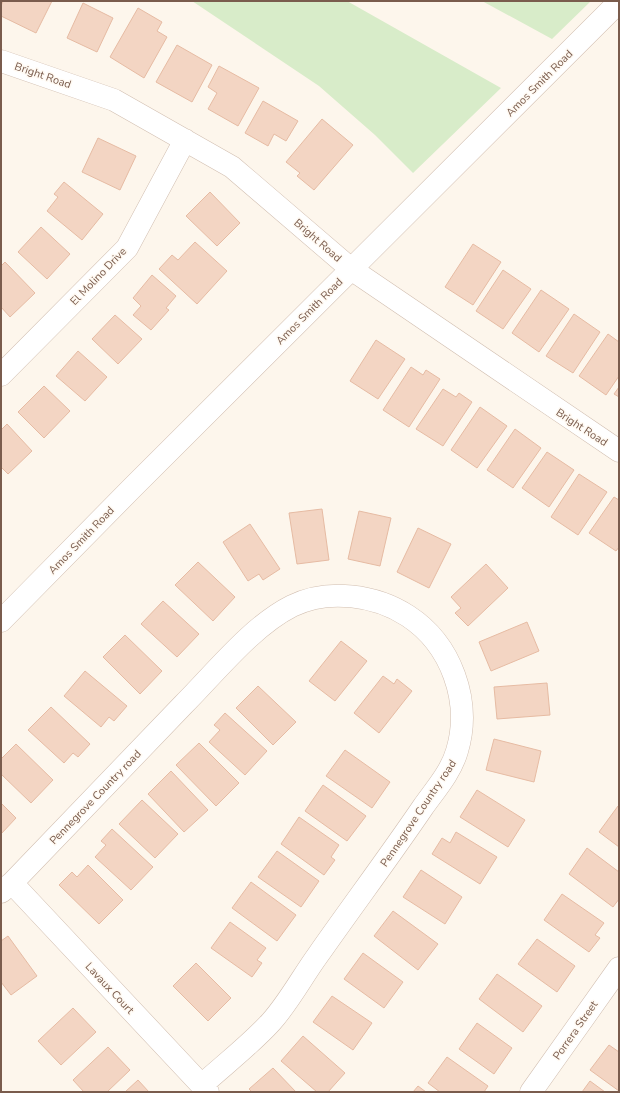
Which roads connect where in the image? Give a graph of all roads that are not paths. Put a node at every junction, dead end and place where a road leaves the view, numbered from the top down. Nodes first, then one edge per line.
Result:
1 (619, 2) edge
2 (1, 61) edge
3 (185, 140) junction
4 (351, 270) junction
5 (1, 375) edge
6 (619, 451) edge
7 (1, 621) edge
8 (6, 888) edge
9 (619, 968) edge
10 (205, 1089) edge
11 (532, 1092) edge

1 - 4 street, Amos Smith Road
2 - 3 street, Bright Road
3 - 4 street, Bright Road
3 - 5 street, El Molino Drive
4 - 6 street, Bright Road
4 - 7 street, Amos Smith Road
8 - 10 street, Lavaux Court
8 - 10 street, Pennegrove Country road
9 - 11 street, Porrera Street

